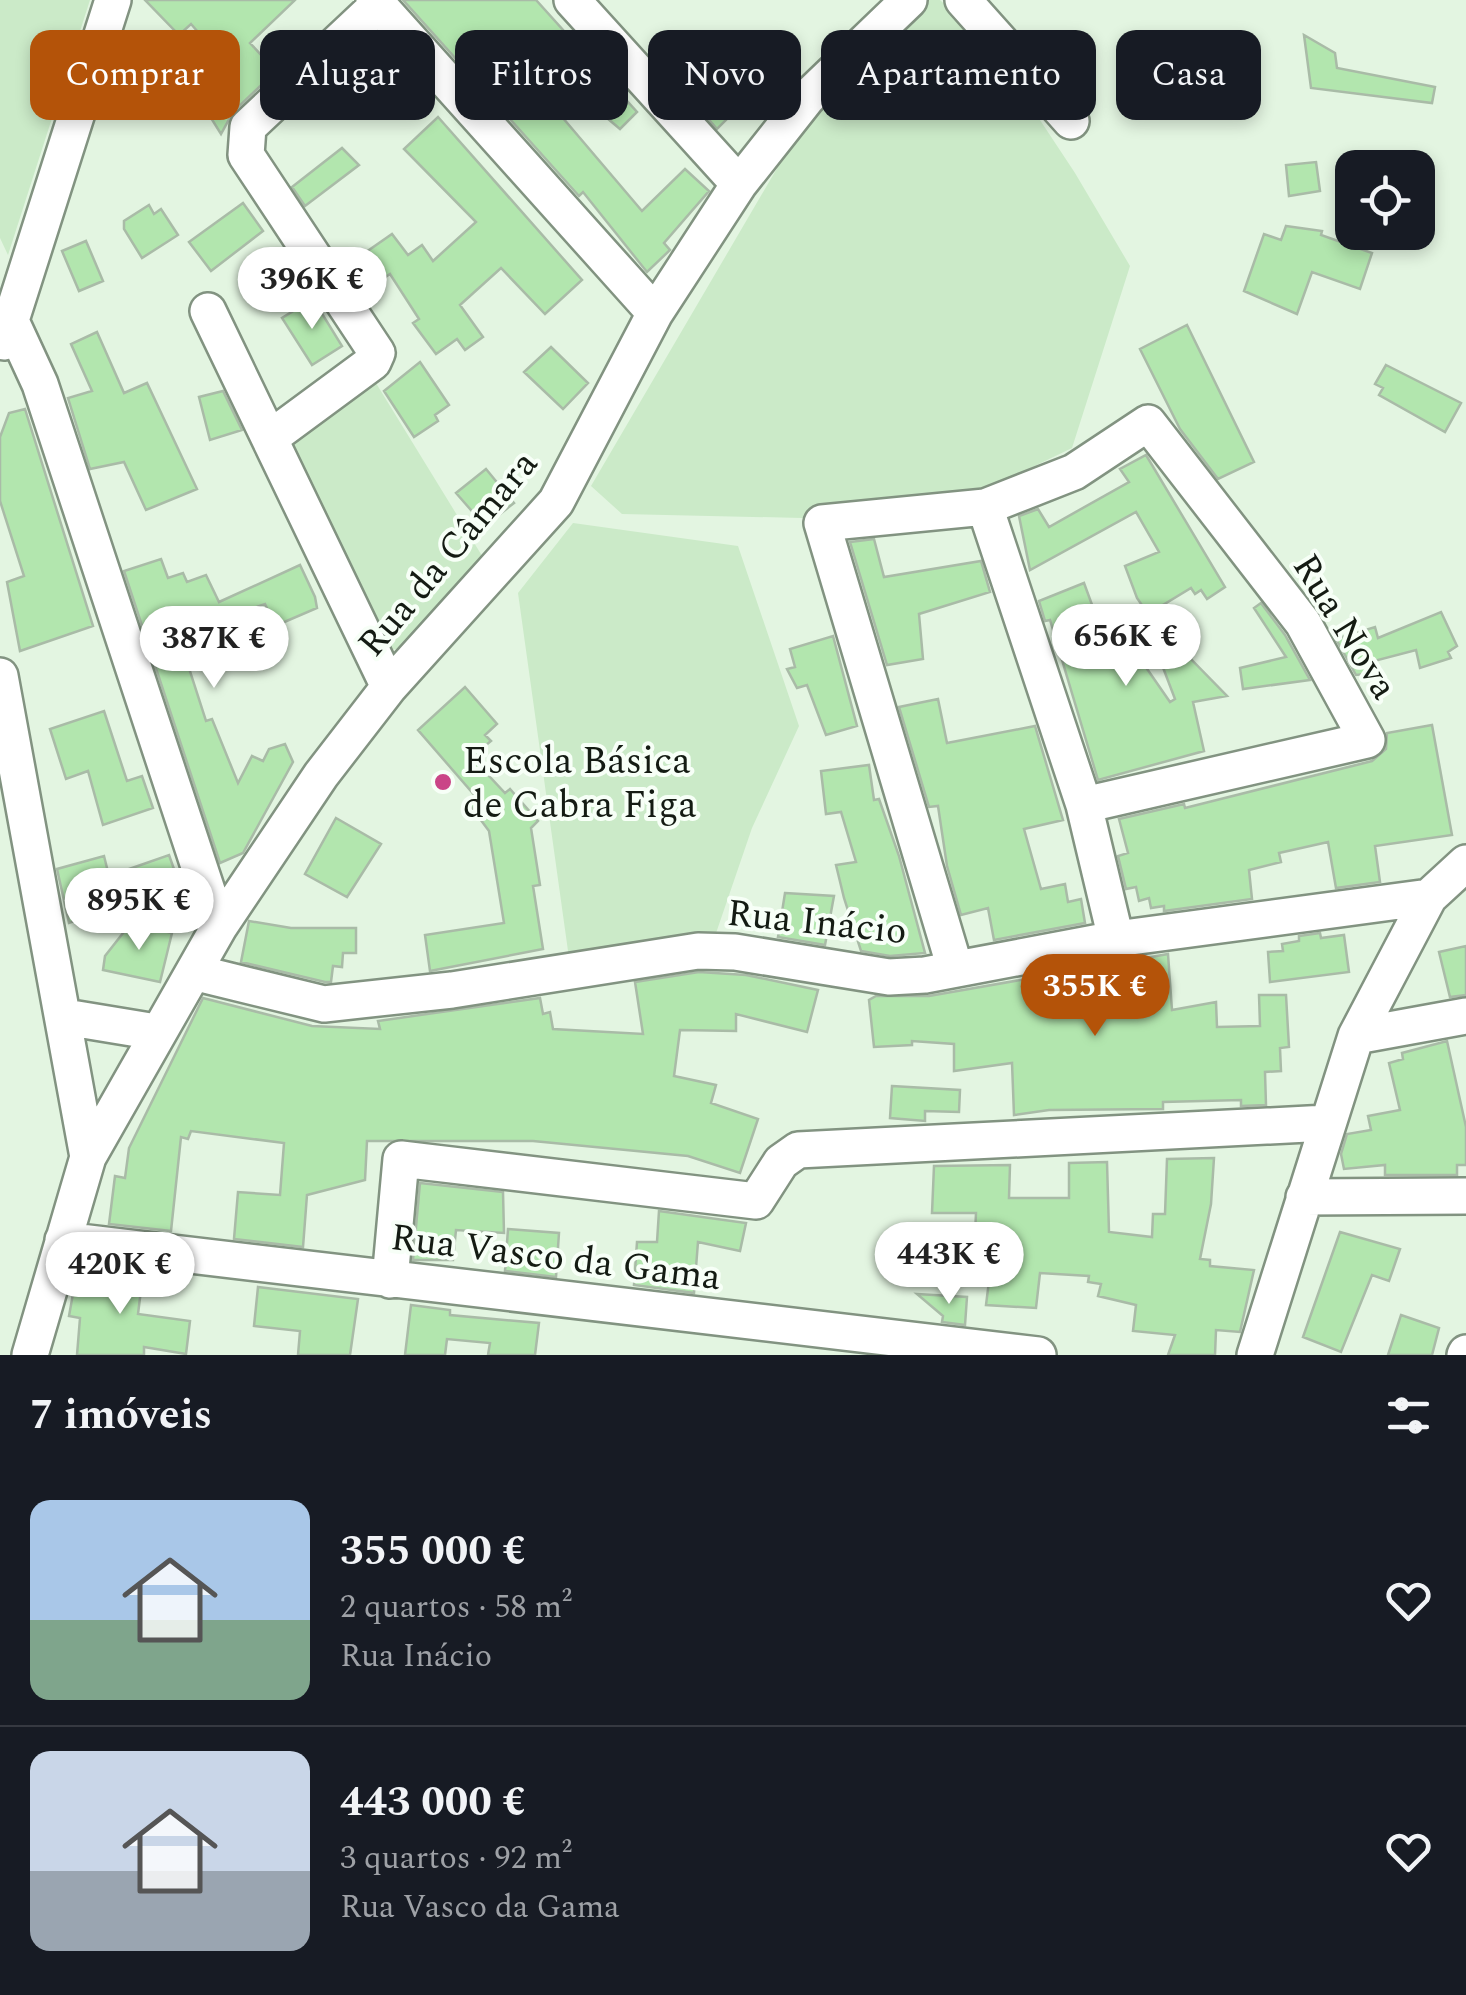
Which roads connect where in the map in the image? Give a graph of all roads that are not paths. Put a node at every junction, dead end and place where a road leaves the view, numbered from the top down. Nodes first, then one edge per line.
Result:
1 (112, 0) edge
2 (572, 0) edge
3 (964, 0) edge
4 (377, 2) edge
5 (888, 6) edge
6 (1071, 122) dead end
7 (739, 184) junction
8 (8, 297) edge
9 (208, 311) dead end
10 (655, 313) junction
11 (0, 354) edge
12 (270, 438) junction
13 (985, 506) junction
14 (0, 676) edge
15 (389, 687) junction
16 (1084, 805) junction
17 (1466, 863) edge
18 (1429, 896) junction
19 (219, 927) junction
20 (1116, 939) junction
21 (955, 968) junction
22 (196, 973) junction
23 (1466, 1016) edge
24 (65, 1017) junction
25 (156, 1032) junction
26 (1356, 1036) junction
27 (1328, 1123) junction
28 (88, 1157) junction
29 (1466, 1196) edge
30 (1304, 1198) junction
31 (64, 1240) junction
32 (390, 1280) junction
33 (22, 1340) edge
34 (1038, 1355) edge
35 (1255, 1355) edge

1 - 8 street
2 - 7 street
3 - 6 street
4 - 10 street
4 - 12 street
5 - 7 street, Rua da Câmara
7 - 10 street, Rua da Câmara
8 - 11 street
8 - 19 street
9 - 12 street
10 - 15 street, Rua da Câmara
12 - 15 street
13 - 16 street
13 - 16 street, Rua Nova
13 - 21 street
14 - 24 street
15 - 19 street, Rua da Câmara
16 - 20 street
17 - 18 street
18 - 20 street, Rua Inácio
18 - 26 street
19 - 22 street, Rua da Câmara
20 - 21 street, Rua Inácio
21 - 22 street, Rua Inácio
22 - 25 street, Rua da Câmara
23 - 26 street
24 - 25 street
24 - 28 street
25 - 28 street, Rua da Câmara
26 - 27 street
27 - 30 street
27 - 32 street
28 - 31 street, Rua da Câmara
29 - 30 street
30 - 35 street
31 - 32 street, Rua Vasco da Gama
31 - 33 street, Rua da Câmara
32 - 34 street, Rua Vasco da Gama

